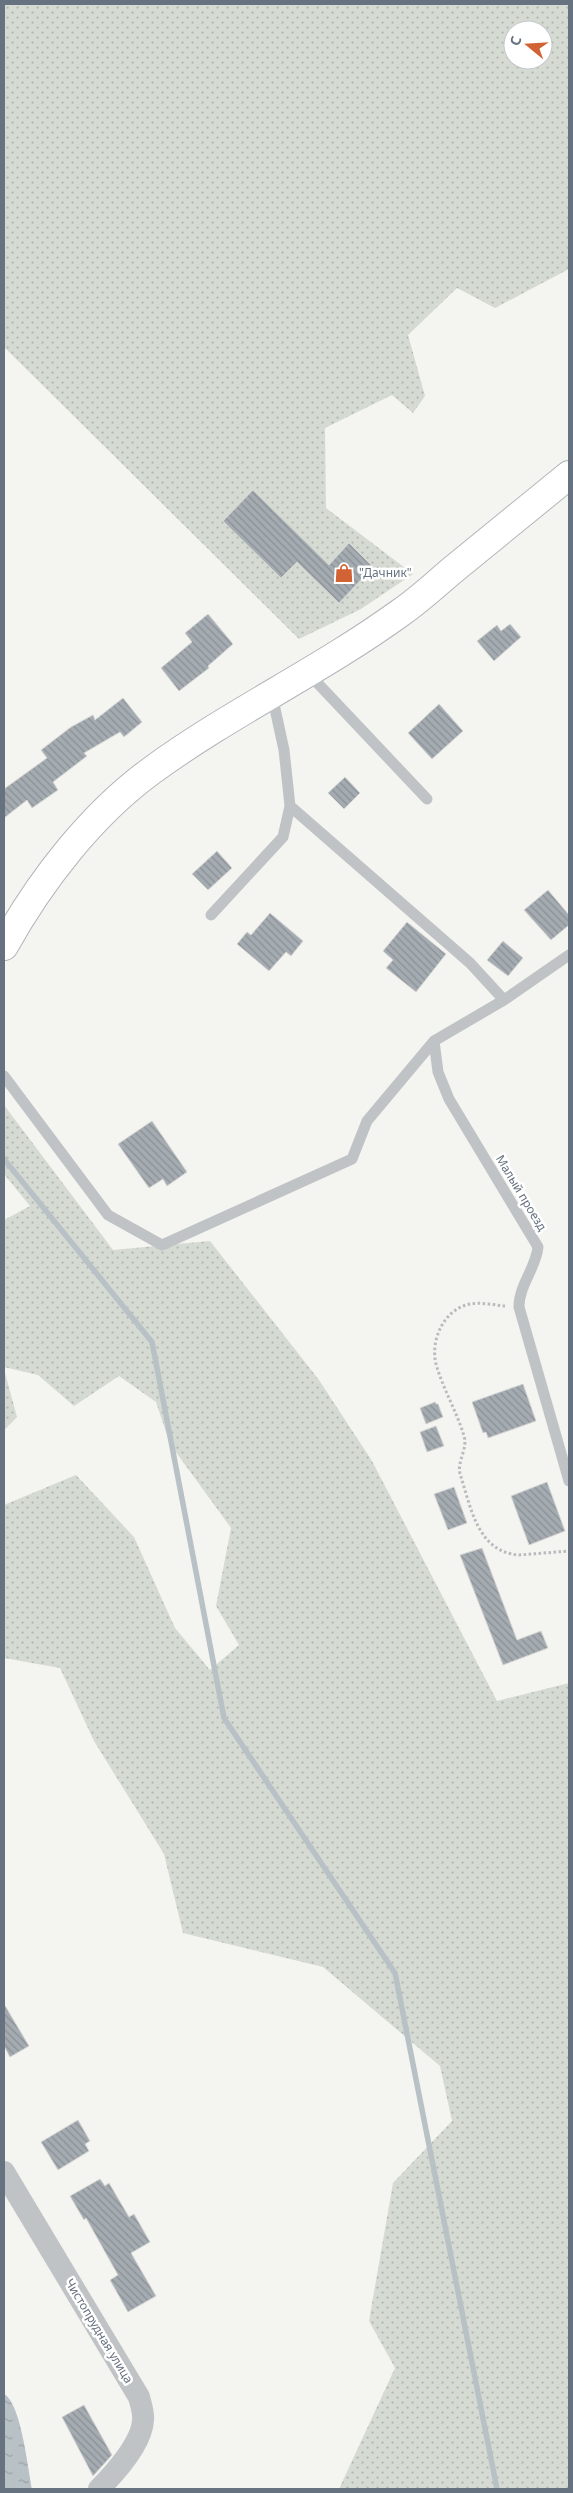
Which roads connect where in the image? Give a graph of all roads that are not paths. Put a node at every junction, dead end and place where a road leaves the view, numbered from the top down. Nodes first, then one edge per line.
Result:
1 (569, 475) edge
2 (308, 673) junction
3 (272, 695) junction
4 (427, 799) dead end
5 (290, 806) junction
6 (211, 915) dead end
7 (4, 946) edge
8 (569, 955) edge
9 (504, 1000) junction
10 (434, 1041) junction
11 (4, 1076) edge
12 (569, 1481) edge
13 (7, 2185) edge
14 (99, 2489) edge

1 - 2 main road
2 - 3 main road
2 - 4 lane
3 - 5 lane
3 - 7 main road
5 - 6 lane
5 - 9 lane
8 - 9 lane
9 - 10 lane
10 - 11 lane
10 - 12 lane, Малый проезд
13 - 14 street, Чистопрудная улица

